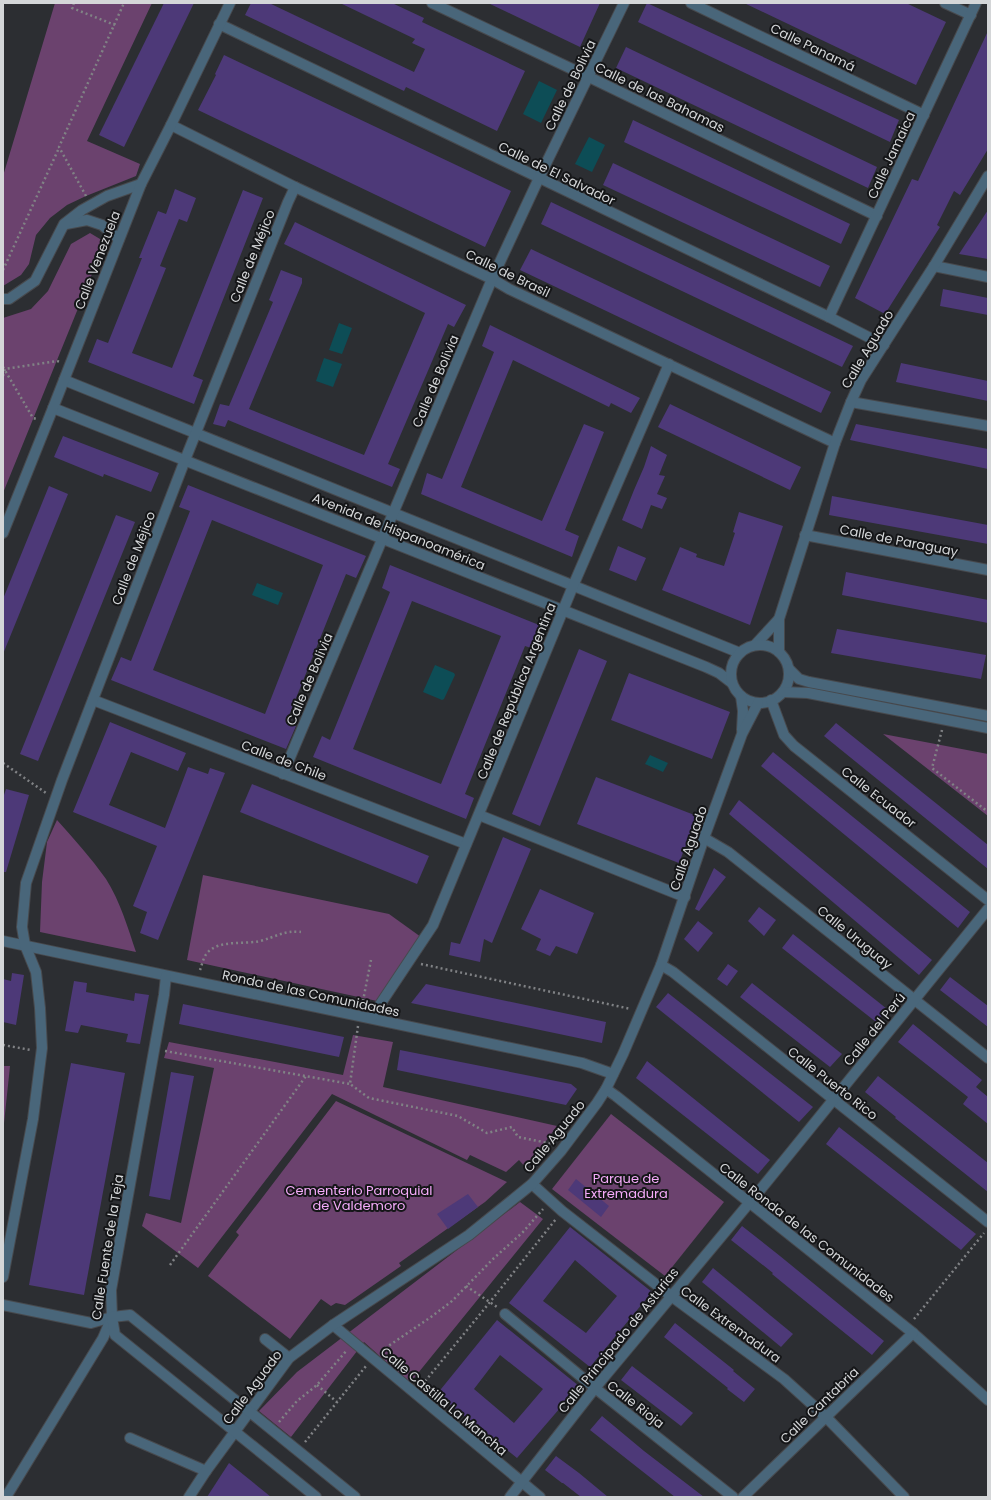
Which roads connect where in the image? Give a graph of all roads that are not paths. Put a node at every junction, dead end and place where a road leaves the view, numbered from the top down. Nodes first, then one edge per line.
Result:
1 (230, 3) edge
2 (432, 3) edge
3 (624, 3) edge
4 (691, 3) edge
5 (945, 3) edge
6 (976, 3) edge
7 (971, 15) junction
8 (219, 24) junction
9 (589, 77) junction
10 (924, 115) junction
11 (171, 125) junction
12 (988, 176) edge
13 (539, 178) junction
14 (140, 184) junction
15 (295, 187) junction
16 (876, 216) junction
17 (64, 224) junction
18 (119, 239) junction
19 (934, 266) junction
20 (988, 277) edge
21 (492, 279) junction
22 (3, 299) edge
23 (828, 317) junction
24 (884, 345) junction
25 (669, 364) junction
26 (64, 380) junction
27 (851, 402) junction
28 (53, 408) junction
29 (988, 426) edge
30 (196, 433) junction
31 (835, 443) junction
32 (185, 460) junction
33 (393, 513) junction
34 (3, 533) edge
35 (805, 535) junction
36 (383, 539) junction
37 (988, 570) edge
38 (573, 586) junction
39 (563, 610) junction
40 (779, 619) junction
41 (755, 645) junction
42 (779, 652) junction
43 (740, 653) junction
44 (789, 669) junction
45 (732, 683) junction
46 (783, 692) junction
47 (741, 696) junction
48 (93, 700) junction
49 (771, 700) junction
50 (758, 703) junction
51 (988, 716) edge
52 (988, 728) edge
53 (742, 734) junction
54 (283, 774) junction
55 (479, 815) junction
56 (704, 838) junction
57 (466, 844) junction
58 (685, 897) junction
59 (988, 900) edge
60 (988, 909) edge
61 (3, 941) edge
62 (24, 945) junction
63 (661, 965) junction
64 (166, 976) junction
65 (914, 1001) junction
66 (371, 1018) junction
67 (988, 1058) edge
68 (613, 1074) junction
69 (606, 1089) junction
70 (834, 1099) junction
71 (532, 1184) junction
72 (749, 1203) junction
73 (988, 1222) edge
74 (3, 1277) edge
75 (671, 1296) junction
76 (3, 1305) edge
77 (506, 1314) dead end
78 (112, 1317) junction
79 (333, 1325) junction
80 (910, 1330) junction
81 (265, 1339) dead end
82 (289, 1358) junction
83 (595, 1388) junction
84 (988, 1400) edge
85 (250, 1412) junction
86 (826, 1417) junction
87 (235, 1432) junction
88 (130, 1438) dead end
89 (206, 1471) junction
90 (521, 1482) junction
91 (5, 1497) edge
92 (189, 1497) edge
93 (316, 1497) edge
94 (355, 1497) edge
95 (510, 1497) edge
96 (540, 1497) edge
97 (733, 1497) edge
98 (742, 1497) edge
99 (904, 1497) edge

1 - 8 street, Calle Venezuela
2 - 9 street, Calle de las Bahamas
3 - 9 street, Calle de Bolivia
4 - 10 street, Calle Panamá
5 - 7 street
6 - 7 street, Calle Jamaica
7 - 10 street, Calle Jamaica
8 - 11 street, Calle Venezuela
8 - 13 street, Calle de El Salvador
9 - 13 street, Calle de Bolivia
9 - 16 street, Calle de las Bahamas
10 - 16 street, Calle Jamaica
11 - 14 street, Calle Venezuela
11 - 15 street, Calle de Brasil
12 - 19 street, Calle Aguado
13 - 21 street, Calle de Bolivia
13 - 23 street, Calle de El Salvador
14 - 17 street
14 - 18 street, Calle Venezuela
15 - 21 street, Calle de Brasil
15 - 30 street, Calle de Méjico
16 - 23 street, Calle Jamaica
17 - 18 street
17 - 22 street
18 - 26 street, Calle Venezuela
19 - 20 street
19 - 24 street, Calle Aguado
21 - 25 street, Calle de Brasil
21 - 33 street, Calle de Bolivia
23 - 24 street, Calle de El Salvador
24 - 27 street, Calle Aguado
25 - 31 street, Calle de Brasil
25 - 38 street, Calle de República Argentina
26 - 28 street, Calle Venezuela
26 - 30 street, Avenida de Hispanoamérica
27 - 29 street
27 - 31 street, Calle Aguado
28 - 32 street, Avenida de Hispanoamérica
28 - 34 street, Calle Venezuela
30 - 32 street, Calle de Méjico
30 - 33 street, Avenida de Hispanoamérica
31 - 35 street, Calle Aguado
32 - 36 street, Avenida de Hispanoamérica
32 - 48 street, Calle de Méjico
33 - 36 street, Calle de Bolivia
33 - 38 street, Avenida de Hispanoamérica
35 - 37 street, Calle de Paraguay
35 - 40 street, Calle Aguado
36 - 39 street, Avenida de Hispanoamérica
36 - 54 street, Calle de Bolivia
38 - 39 street, Calle de República Argentina
38 - 43 street, Avenida de Hispanoamérica
39 - 45 street, Avenida de Hispanoamérica
39 - 55 street, Calle de República Argentina
40 - 41 street, Calle Aguado
40 - 42 street, Calle Aguado
41 - 42 street
41 - 43 street
42 - 44 street
43 - 45 street
44 - 46 street
44 - 51 street
45 - 47 street
46 - 49 street
46 - 52 street
47 - 50 street
47 - 53 street, Calle Aguado
48 - 54 street, Calle de Chile
48 - 62 street, Calle de Méjico
49 - 50 street
49 - 59 street, Calle Ecuador
50 - 53 street, Calle Aguado
53 - 56 street, Calle Aguado
54 - 57 street, Calle de Chile
55 - 57 street, Calle de República Argentina
55 - 58 street
56 - 58 street, Calle Aguado
56 - 65 street, Calle Uruguay
57 - 66 street, Calle de República Argentina
58 - 63 street, Calle Aguado
60 - 65 street, Calle del Perú
61 - 62 street, Ronda de las Comunidades
62 - 64 street, Ronda de las Comunidades
62 - 74 street, Calle de Méjico
63 - 68 street, Calle Aguado
63 - 70 street, Calle Puerto Rico
64 - 66 street, Ronda de las Comunidades
64 - 78 street, Calle Fuente de la Teja
65 - 67 street, Calle Uruguay
65 - 70 street, Calle del Perú
66 - 68 street, Ronda de las Comunidades
68 - 69 street, Calle Aguado
69 - 71 street, Calle Aguado
69 - 72 street, Calle Ronda de las Comunidades
70 - 72 street, Calle del Perú
70 - 73 street, Calle Puerto Rico
71 - 75 street, Calle Extremadura
71 - 79 street, Calle Aguado
72 - 75 street, Calle Principado de Asturias
72 - 80 street, Calle Ronda de las Comunidades
75 - 83 street, Calle Principado de Asturias
75 - 86 street, Calle Extremadura
76 - 78 street
77 - 83 street, Calle Rioja
78 - 85 street
78 - 87 street
78 - 91 street, Calle Fuente de la Teja
79 - 82 street, Calle Aguado
79 - 90 street, Calle Castilla La Mancha
80 - 84 street, Calle Ronda de las Comunidades
80 - 86 street, Calle Cantabria
81 - 82 street
82 - 85 street, Calle Aguado
83 - 90 street, Calle Principado de Asturias
83 - 97 street, Calle Rioja
85 - 87 street, Calle Aguado
85 - 94 street
86 - 98 street, Calle Cantabria
86 - 99 street, Calle Extremadura
87 - 89 street, Calle Aguado
87 - 93 street
88 - 89 street
89 - 92 street, Calle Aguado
90 - 95 street, Calle Principado de Asturias
90 - 96 street, Calle Castilla La Mancha

